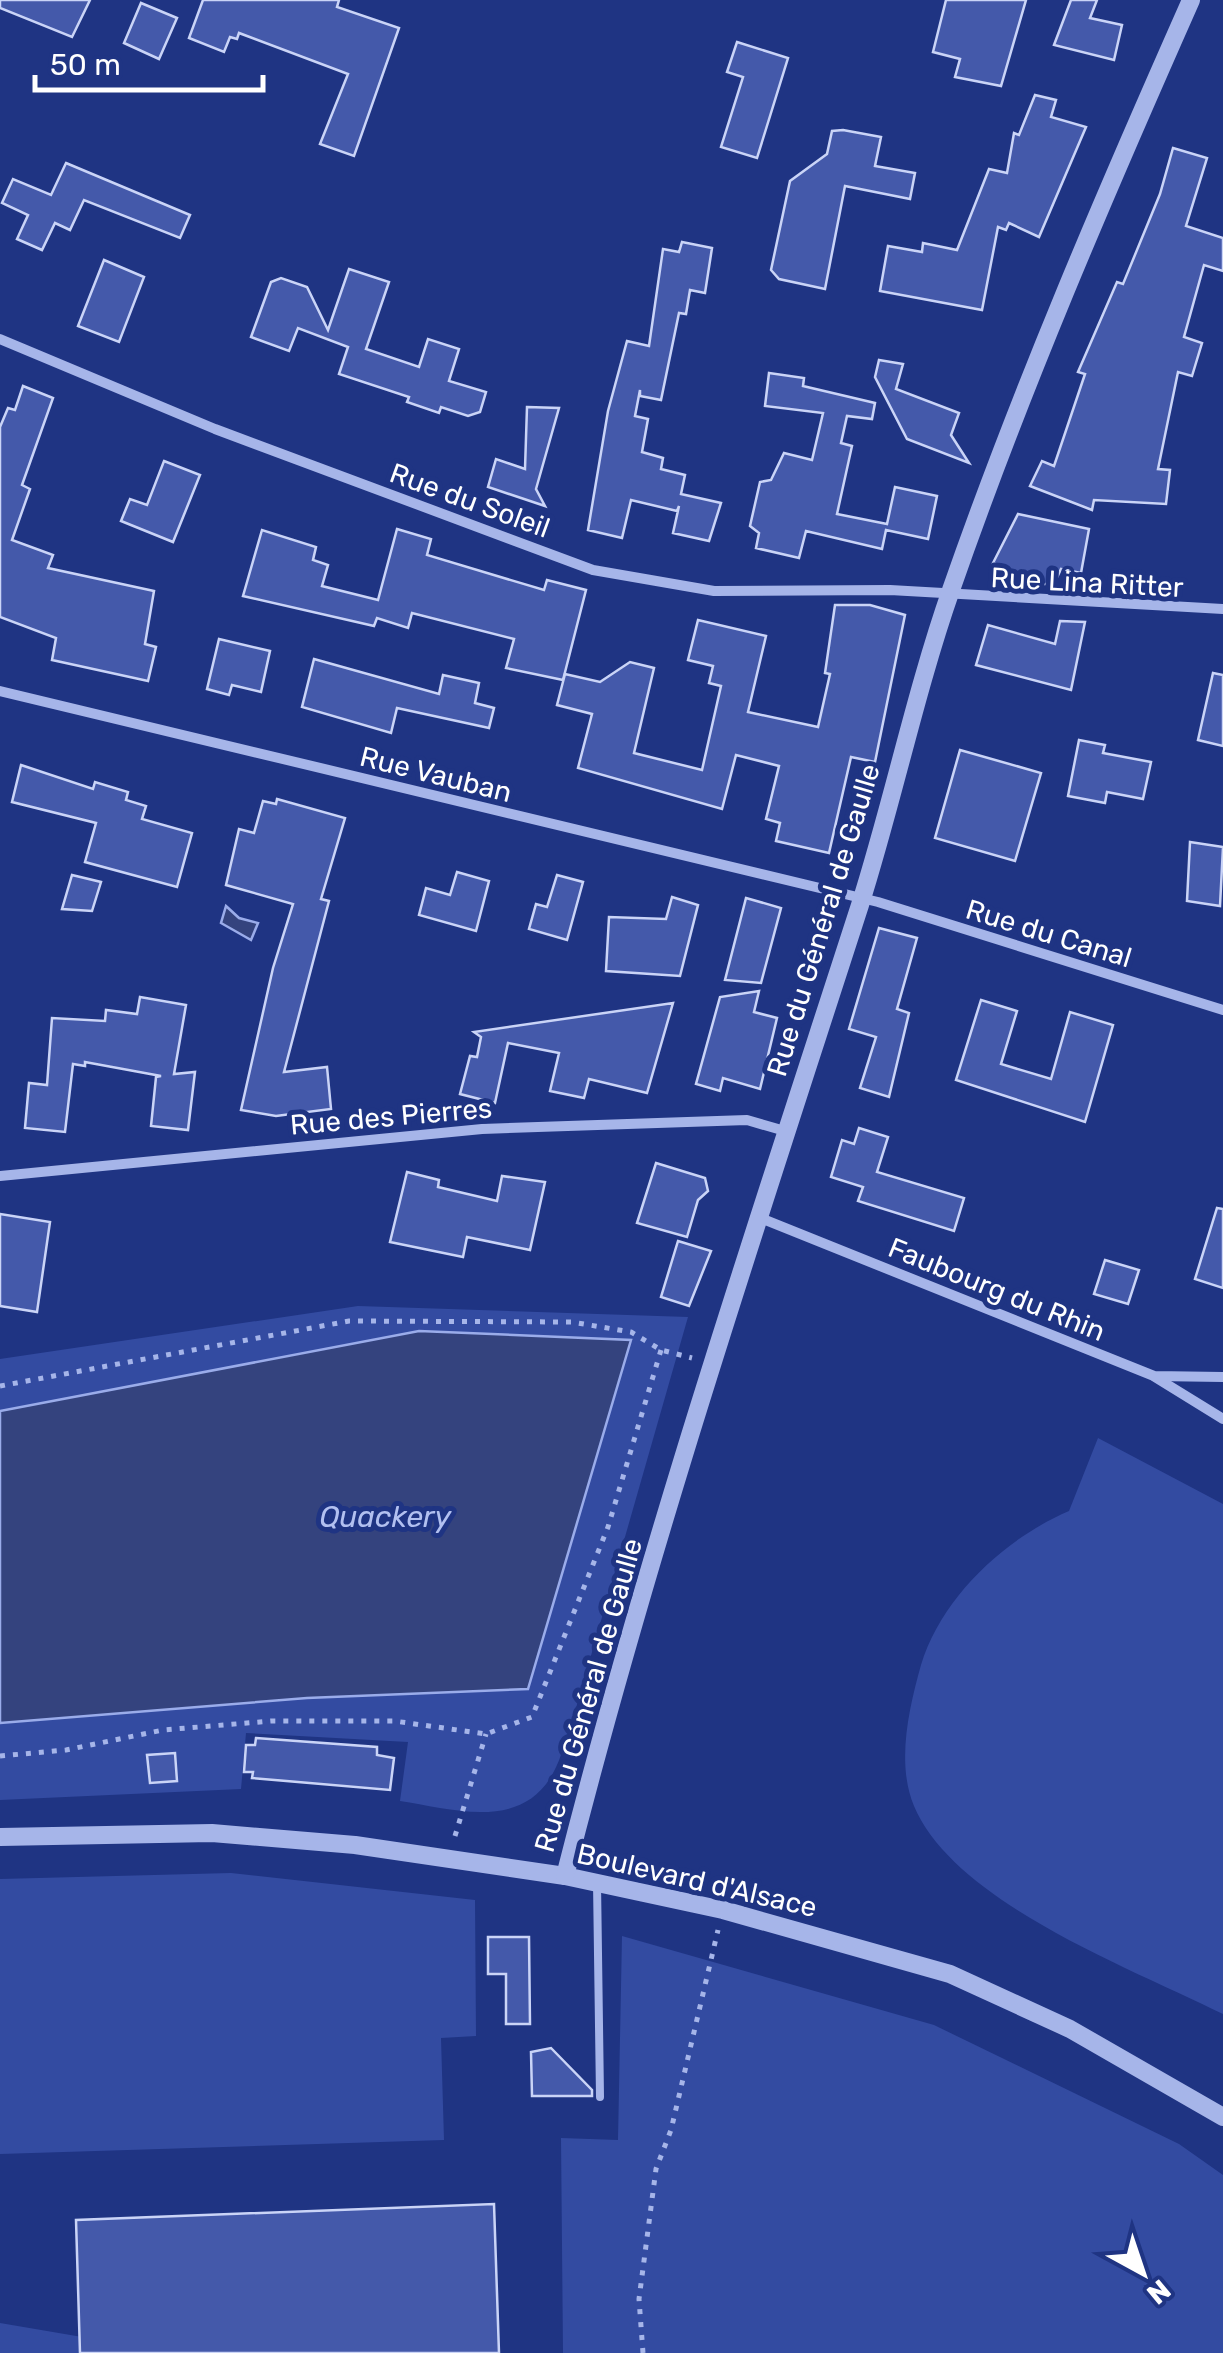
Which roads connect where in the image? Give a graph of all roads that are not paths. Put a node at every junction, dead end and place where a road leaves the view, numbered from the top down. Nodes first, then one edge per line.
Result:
1 (1191, 0) edge
2 (0, 339) edge
3 (949, 595) junction
4 (1223, 610) edge
5 (0, 691) edge
6 (862, 899) junction
7 (1223, 1010) edge
8 (786, 1131) junction
9 (0, 1176) edge
10 (758, 1218) junction
11 (1154, 1376) junction
12 (1223, 1377) edge
13 (1223, 1419) edge
14 (0, 1837) edge
15 (565, 1876) junction
16 (597, 1882) junction
17 (600, 2097) dead end
18 (1223, 2117) edge

1 - 3 street, Rue du Général de Gaulle
2 - 3 street, Rue du Soleil
3 - 4 street, Rue Lina Ritter
3 - 6 street, Rue du Général de Gaulle
5 - 6 street, Rue Vauban
6 - 7 street, Rue du Canal
6 - 8 street, Rue du Général de Gaulle
8 - 9 street, Rue des Pierres
8 - 10 street, Rue du Général de Gaulle
10 - 11 street, Faubourg du Rhin
10 - 15 street, Rue du Général de Gaulle
11 - 12 street, Faubourg du Rhin
11 - 13 street
14 - 15 street, Boulevard d'Alsace
15 - 16 street, Boulevard d'Alsace
16 - 17 lane
16 - 18 street, Boulevard d'Alsace

